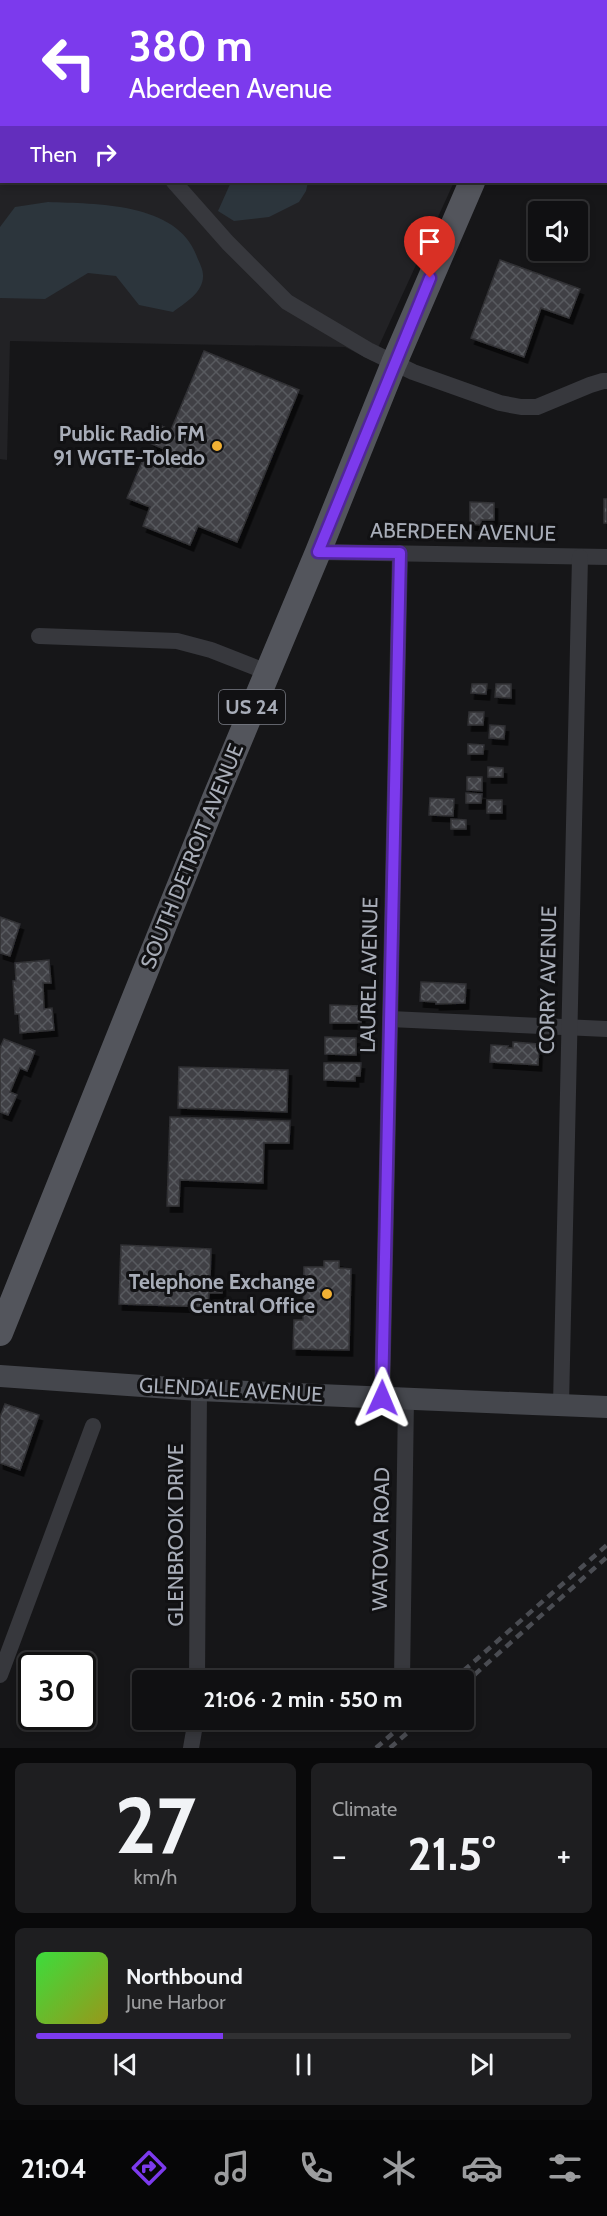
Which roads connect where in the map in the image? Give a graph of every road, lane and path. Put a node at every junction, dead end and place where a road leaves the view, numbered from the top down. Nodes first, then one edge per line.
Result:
1 (175, 183) edge
2 (472, 183) edge
3 (394, 363) junction
4 (607, 381) edge
5 (318, 552) junction
6 (400, 553) junction
7 (580, 556) junction
8 (607, 557) edge
9 (39, 636) dead end
10 (267, 672) junction
11 (390, 1018) junction
12 (569, 1027) junction
13 (607, 1029) edge
14 (0, 1333) edge
15 (0, 1376) edge
16 (199, 1390) junction
17 (382, 1398) junction
18 (406, 1398) junction
19 (561, 1405) junction
20 (607, 1407) edge
21 (93, 1426) dead end
22 (197, 1670) edge
23 (402, 1670) edge
24 (0, 1675) edge
25 (194, 1730) edge
26 (191, 1748) edge

1 - 3 street
2 - 3 main road, SOUTH DETROIT AVENUE / US 24
3 - 4 street
3 - 5 main road, SOUTH DETROIT AVENUE / US 24
5 - 6 street, ABERDEEN AVENUE
5 - 10 main road, SOUTH DETROIT AVENUE / US 24
6 - 7 street, ABERDEEN AVENUE
6 - 11 street, LAUREL AVENUE
7 - 8 street, ABERDEEN AVENUE
7 - 12 street, CORRY AVENUE
9 - 10 street
10 - 14 main road, SOUTH DETROIT AVENUE / US 24
11 - 12 street
11 - 17 street, LAUREL AVENUE
12 - 13 street
12 - 19 street, CORRY AVENUE
15 - 16 main road, GLENDALE AVENUE
16 - 17 main road, GLENDALE AVENUE
16 - 22 street, GLENBROOK DRIVE
17 - 18 main road, GLENDALE AVENUE
18 - 19 main road, GLENDALE AVENUE
18 - 23 street, WATOVA ROAD
19 - 20 main road, GLENDALE AVENUE
21 - 24 street
25 - 26 street

